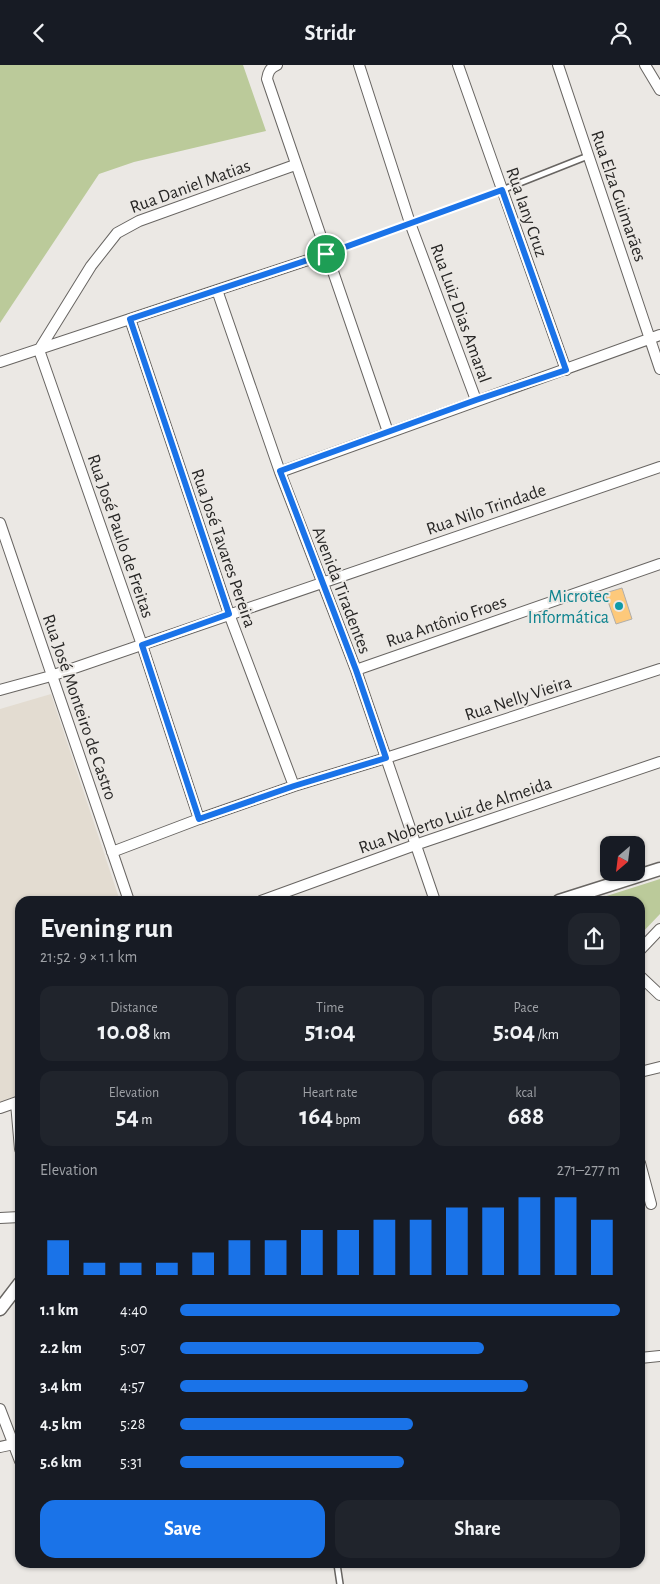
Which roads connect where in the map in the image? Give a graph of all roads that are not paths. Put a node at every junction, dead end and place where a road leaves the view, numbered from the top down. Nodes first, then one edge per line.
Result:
1 (277, 65) edge
2 (359, 65) edge
3 (458, 65) edge
4 (558, 65) edge
5 (644, 65) edge
6 (660, 90) edge
7 (588, 156) junction
8 (295, 165) junction
9 (502, 190) junction
10 (410, 223) junction
11 (326, 254) junction
12 (217, 290) junction
13 (130, 319) junction
14 (655, 336) edge
15 (39, 351) junction
16 (0, 362) edge
17 (660, 369) edge
18 (566, 370) junction
19 (476, 400) junction
20 (388, 432) junction
21 (660, 467) edge
22 (280, 471) junction
23 (0, 523) edge
24 (660, 564) edge
25 (322, 583) junction
26 (229, 614) junction
27 (142, 645) junction
28 (660, 669) edge
29 (356, 670) junction
30 (51, 676) junction
31 (0, 690) edge
32 (386, 758) junction
33 (660, 762) edge
34 (294, 786) junction
35 (199, 819) junction
36 (415, 845) junction
37 (112, 852) junction
38 (660, 869) edge
39 (127, 896) edge
40 (275, 896) edge
41 (433, 896) edge
42 (576, 896) edge
43 (660, 929) edge
44 (645, 945) edge
45 (645, 980) edge
46 (660, 995) edge
47 (660, 1067) edge
48 (645, 1071) edge
49 (15, 1103) edge
50 (0, 1108) edge
51 (645, 1182) edge
52 (651, 1204) dead end
53 (15, 1217) edge
54 (0, 1218) edge
55 (15, 1290) edge
56 (0, 1309) edge
57 (660, 1356) edge
58 (645, 1357) edge
59 (0, 1409) edge
60 (14, 1444) junction
61 (0, 1447) edge
62 (15, 1447) edge
63 (338, 1568) edge
64 (340, 1584) edge

1 - 8 street
2 - 10 street, Rua Luiz Dias Amaral
3 - 9 street, Rua Iany Cruz
4 - 7 street, Rua Elza Guimarães
5 - 6 street
7 - 9 lane
7 - 14 street, Rua Elza Guimarães
8 - 11 street
8 - 15 street, Rua Daniel Matias
9 - 10 lane
9 - 18 street, Rua Iany Cruz
10 - 11 lane
10 - 19 street, Rua Luiz Dias Amaral
11 - 12 street
11 - 20 street
12 - 13 street
12 - 22 street, Avenida Tiradentes
13 - 15 street
13 - 26 street, Rua José Tavares Pereira
14 - 17 street, Rua Elza Guimarães
14 - 18 street
15 - 16 street
15 - 27 street, Rua José Paulo de Freitas
18 - 19 street
19 - 20 street
20 - 22 street
21 - 25 street, Rua Nilo Trindade
22 - 25 street, Avenida Tiradentes
23 - 30 street, Rua José Monteiro de Castro
24 - 29 street, Rua Antônio Froes
25 - 26 street, Rua Nilo Trindade
25 - 29 street, Avenida Tiradentes
26 - 27 street, Rua Nilo Trindade
26 - 34 street, Rua José Tavares Pereira
27 - 30 street, Rua Nilo Trindade
27 - 35 street, Rua José Paulo de Freitas
28 - 32 street, Rua Nelly Vieira
29 - 32 street, Avenida Tiradentes
30 - 31 street, Rua Nilo Trindade
30 - 37 street, Rua José Monteiro de Castro
32 - 34 street, Rua Nelly Vieira
32 - 36 street, Avenida Tiradentes
33 - 36 street, Rua Noberto Luiz de Almeida
34 - 35 street, Rua Nelly Vieira
35 - 37 street, Rua Nelly Vieira
36 - 40 street, Rua Noberto Luiz de Almeida
36 - 41 street, Avenida Tiradentes
37 - 39 street, Rua José Monteiro de Castro
38 - 42 street
43 - 44 street
45 - 46 street
47 - 48 street
49 - 50 street
51 - 52 street
53 - 54 street
55 - 56 street
57 - 58 street
59 - 60 street
60 - 61 street
60 - 62 street
63 - 64 lane

